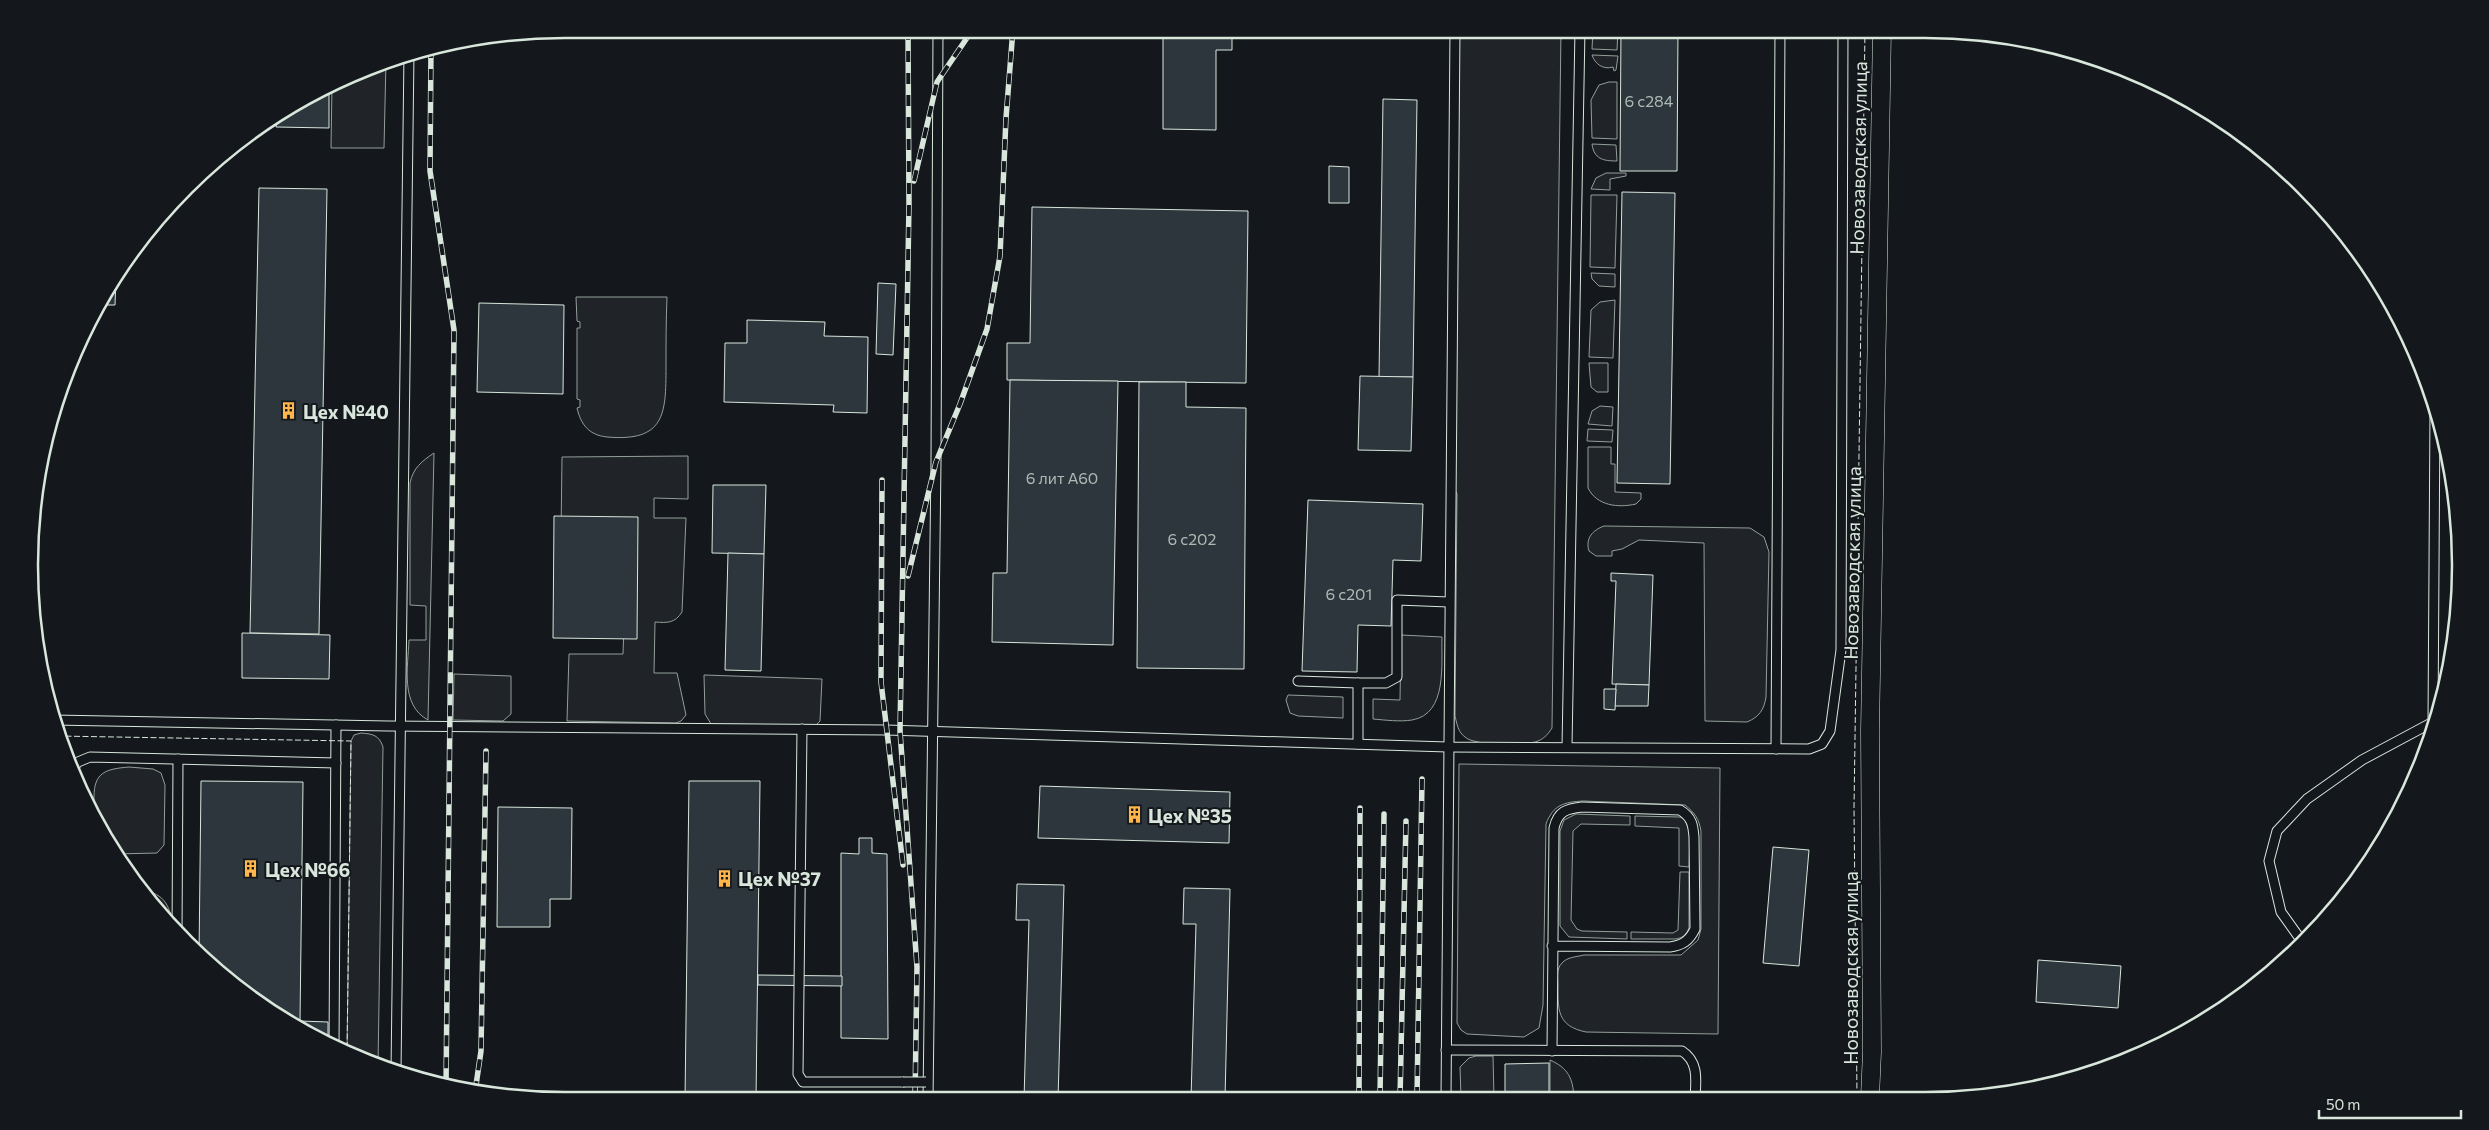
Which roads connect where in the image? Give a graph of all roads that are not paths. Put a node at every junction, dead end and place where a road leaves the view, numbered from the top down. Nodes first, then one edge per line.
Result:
1 (938, 38) edge
2 (1454, 38) edge
3 (1580, 38) edge
4 (1780, 38) edge
5 (1843, 38) edge
6 (1882, 38) edge
7 (409, 61) edge
8 (2435, 432) edge
9 (1449, 602) junction
10 (1298, 681) dead end
11 (1358, 683) junction
12 (2433, 705) edge
13 (60, 720) edge
14 (336, 725) junction
15 (2427, 725) edge
16 (400, 726) junction
17 (802, 730) junction
18 (933, 733) junction
19 (1358, 744) junction
20 (1448, 747) junction
21 (1567, 747) junction
22 (1776, 749) junction
23 (178, 759) junction
24 (336, 763) junction
25 (77, 764) edge
26 (177, 922) edge
27 (2298, 936) edge
28 (1552, 946) junction
29 (334, 1039) edge
30 (1446, 1050) junction
31 (1552, 1051) junction
32 (396, 1065) edge
33 (927, 1082) junction
34 (928, 1092) edge
35 (1446, 1092) edge
36 (1695, 1092) edge
37 (1870, 1092) edge

1 - 18 lane
2 - 9 lane
3 - 21 lane
4 - 22 lane
5 - 22 lane
6 - 37 street, Новозаводская улица
7 - 16 lane
8 - 12 lane
9 - 11 lane
9 - 20 lane
10 - 11 lane
11 - 19 lane
13 - 14 lane
14 - 16 lane
14 - 24 lane
15 - 27 lane
16 - 17 lane
16 - 32 lane
17 - 18 lane
17 - 33 lane, bridge
18 - 19 lane
18 - 33 lane
19 - 20 lane
20 - 21 lane
20 - 30 lane
21 - 22 lane
23 - 24 lane
23 - 25 lane
23 - 26 lane
24 - 29 lane
28 - 28 lane
28 - 31 lane
30 - 31 lane
30 - 35 lane
31 - 36 lane
33 - 34 lane

